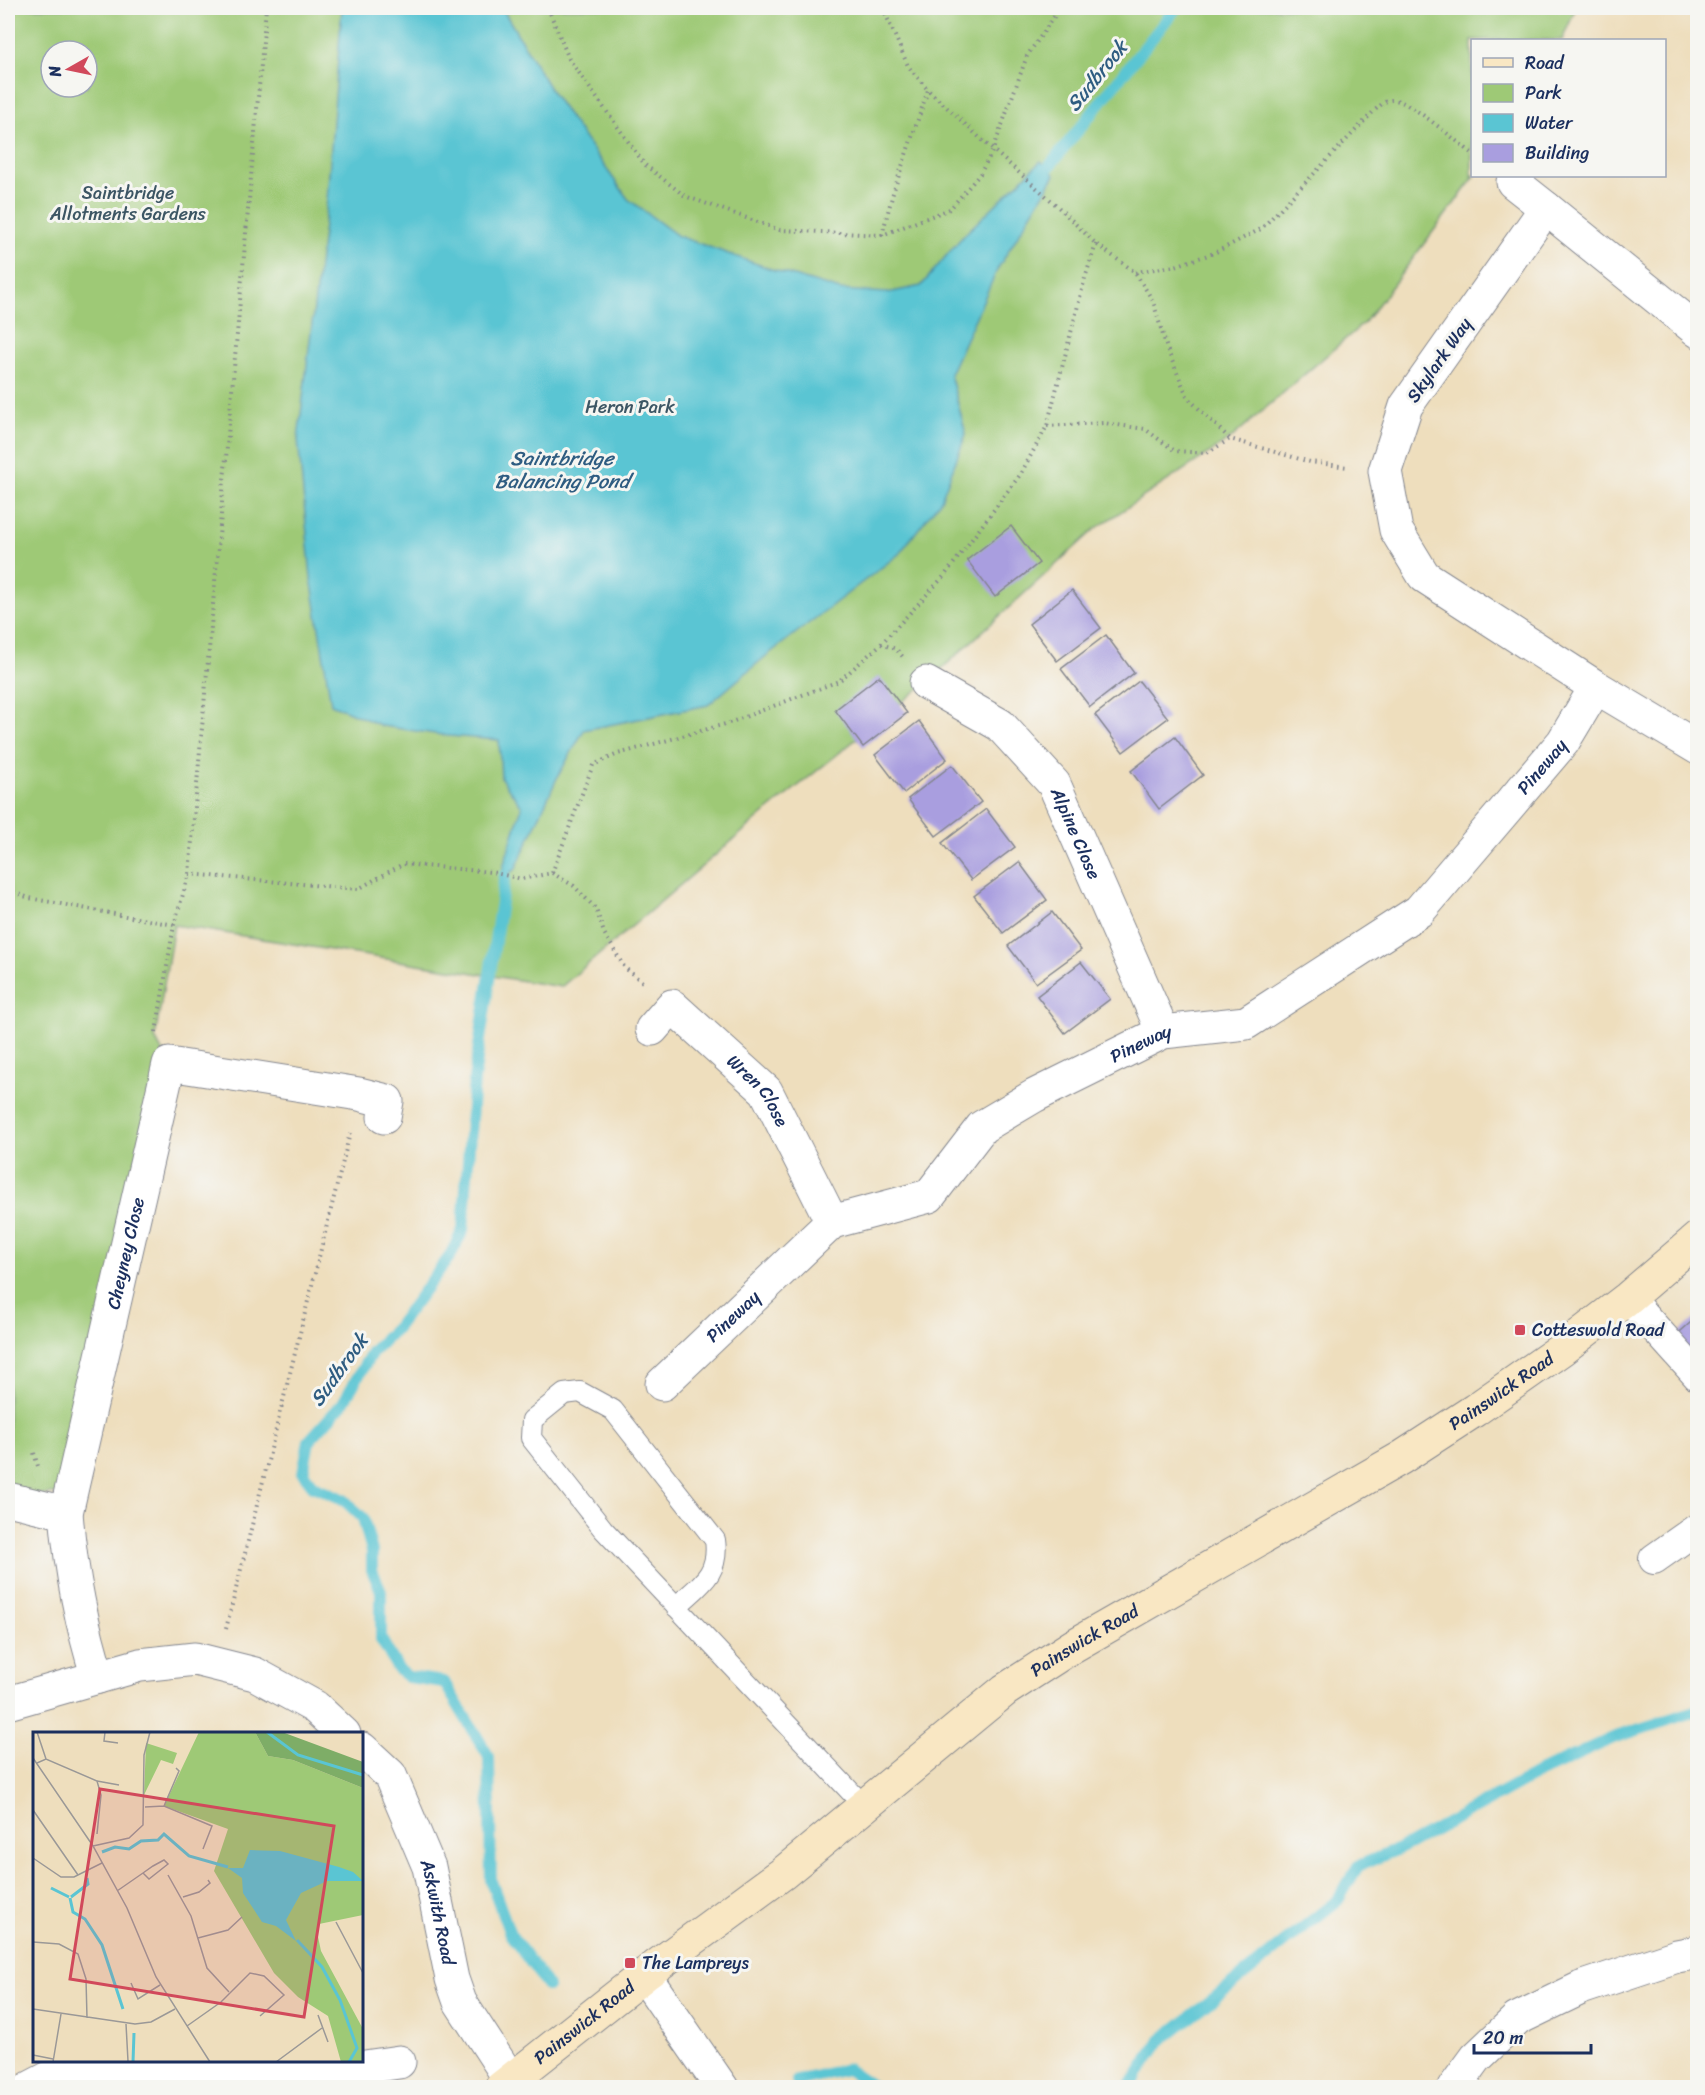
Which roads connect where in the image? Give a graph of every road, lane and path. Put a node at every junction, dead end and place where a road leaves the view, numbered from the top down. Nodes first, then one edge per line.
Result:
1 (266, 8) edge
2 (548, 8) edge
3 (883, 8) edge
4 (1060, 8) edge
5 (928, 90) junction
6 (993, 150) junction
7 (1471, 152) edge
8 (1513, 182) dead end
9 (1546, 208) junction
10 (882, 234) junction
11 (1096, 244) junction
12 (1135, 272) junction
13 (1698, 331) edge
14 (1047, 426) junction
15 (1230, 439) junction
16 (1385, 471) junction
17 (926, 683) dead end
18 (1596, 687) junction
19 (1698, 748) edge
20 (552, 873) junction
21 (189, 874) junction
22 (8, 890) edge
23 (174, 925) junction
24 (662, 1018) joint
25 (1163, 1032) junction
26 (155, 1038) dead end
27 (359, 1094) junction
28 (384, 1117) dead end
29 (832, 1222) junction
30 (1698, 1238) edge
31 (1628, 1298) junction
32 (1698, 1376) edge
33 (662, 1384) dead end
34 (8, 1499) edge
35 (66, 1513) junction
36 (1698, 1528) edge
37 (1654, 1559) dead end
38 (676, 1607) junction
39 (195, 1659) junction
40 (98, 1677) junction
41 (8, 1703) edge
42 (342, 1732) edge
43 (363, 1750) edge
44 (865, 1807) junction
45 (1698, 1952) edge
46 (644, 1975) junction
47 (399, 2062) dead end
48 (268, 2063) edge
49 (506, 2083) edge
50 (30, 2088) edge
51 (722, 2088) edge
52 (1454, 2088) edge

1 - 21 path
2 - 10 path
3 - 5 path
4 - 6 path
5 - 6 path
5 - 10 path
6 - 10 path
6 - 11 path
7 - 12 path
8 - 9 street
9 - 13 street
9 - 16 street, Skylark Way
11 - 12 path
11 - 14 path
12 - 15 path
14 - 15 path
14 - 20 path
15 - 16 path
16 - 18 street, Skylark Way
17 - 25 street, Alpine Close
18 - 19 street, Skylark Way
18 - 25 street, Pineway
20 - 21 path
20 - 24 path
21 - 23 path
22 - 23 path
23 - 26 path
24 - 29 street, Wren Close
25 - 29 street, Pineway
27 - 28 street, Cheyney Close
27 - 35 street, Cheyney Close
27 - 39 path
29 - 33 street, Pineway
30 - 31 main road, Painswick Road
31 - 32 street
31 - 44 main road, Painswick Road
34 - 35 street
35 - 40 street, Cheyney Close
36 - 37 street
38 - 38 lane
38 - 44 lane
39 - 40 street
39 - 42 street
40 - 41 street
43 - 49 street, Askwith Road
44 - 46 main road, Painswick Road
45 - 52 street
46 - 49 main road, Painswick Road
46 - 51 street
47 - 48 street
48 - 50 street

